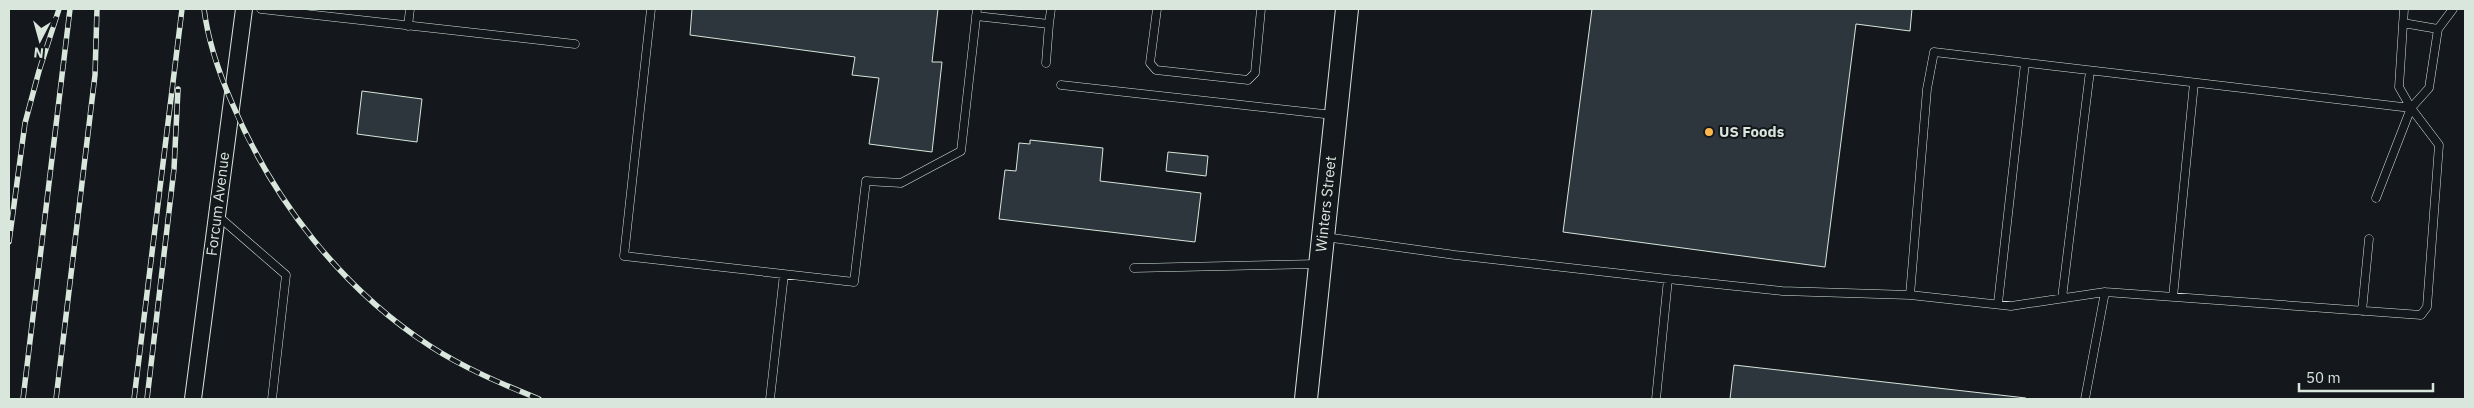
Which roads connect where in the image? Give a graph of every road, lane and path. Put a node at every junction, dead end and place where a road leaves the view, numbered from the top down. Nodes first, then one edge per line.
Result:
1 (244, 9) edge
2 (262, 9) edge
3 (410, 9) edge
4 (651, 9) edge
5 (1051, 9) edge
6 (1157, 9) edge
7 (1261, 9) edge
8 (1347, 9) edge
9 (2404, 9) edge
10 (2453, 9) edge
11 (977, 12) edge
12 (2403, 23) junction
13 (1049, 24) junction
14 (408, 26) junction
15 (2438, 29) junction
16 (575, 44) dead end
17 (2025, 63) junction
18 (1046, 64) dead end
19 (2090, 71) junction
20 (2194, 83) junction
21 (1061, 85) dead end
22 (2411, 108) junction
23 (1335, 115) junction
24 (2376, 198) dead end
25 (216, 215) junction
26 (1323, 236) junction
27 (2369, 239) dead end
28 (1320, 264) junction
29 (1134, 268) dead end
30 (784, 274) junction
31 (1668, 279) junction
32 (2105, 292) junction
33 (1910, 295) junction
34 (2173, 297) junction
35 (2062, 298) junction
36 (1998, 303) junction
37 (2362, 311) junction
38 (193, 399) edge
39 (272, 399) edge
40 (770, 399) edge
41 (1306, 399) edge
42 (1656, 399) edge
43 (2085, 399) edge

1 - 25 street, Forcum Avenue
2 - 14 lane
3 - 14 lane
4 - 30 lane
5 - 13 lane
6 - 7 lane
8 - 23 street, Winters Street
9 - 12 lane
10 - 15 lane
11 - 13 lane
11 - 30 lane
12 - 15 lane
12 - 22 lane
13 - 18 lane
14 - 16 lane
15 - 22 lane
17 - 19 lane
17 - 33 lane
17 - 36 lane
19 - 20 lane
19 - 35 lane
20 - 22 lane
20 - 34 lane
21 - 23 lane
22 - 24 lane
22 - 37 lane
23 - 26 street, Winters Street
25 - 38 street, Forcum Avenue
25 - 39 lane
26 - 28 street, Winters Street
26 - 31 lane
27 - 37 lane
28 - 29 lane
28 - 41 street, Winters Street
30 - 40 lane
31 - 33 lane
31 - 42 lane
32 - 34 lane
32 - 35 lane
32 - 43 lane
33 - 36 lane
34 - 37 lane
35 - 36 lane

